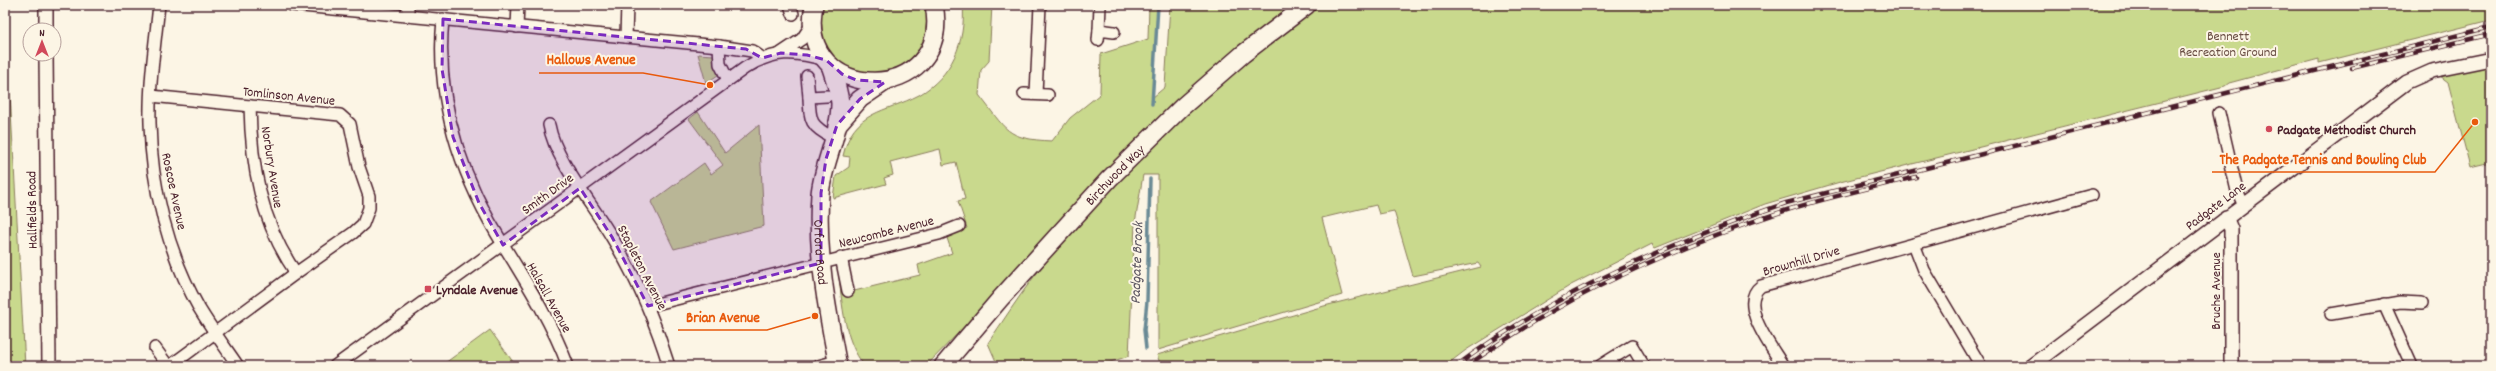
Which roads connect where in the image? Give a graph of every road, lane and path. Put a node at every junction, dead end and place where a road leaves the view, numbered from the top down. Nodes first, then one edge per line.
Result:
1 (46, 5) edge
2 (159, 5) edge
3 (292, 5) edge
4 (518, 5) edge
5 (627, 5) edge
6 (814, 5) edge
7 (934, 5) edge
8 (1040, 5) edge
9 (1100, 5) edge
10 (1307, 5) edge
11 (408, 10) edge
12 (443, 19) junction
13 (46, 22) edge
14 (812, 24) junction
15 (517, 27) junction
16 (1114, 32) dead end
17 (626, 37) junction
18 (719, 46) junction
19 (781, 53) junction
20 (762, 58) junction
21 (2491, 58) edge
22 (46, 62) edge
23 (828, 62) junction
24 (807, 76) dead end
25 (728, 80) junction
26 (885, 82) junction
27 (1024, 94) dead end
28 (1036, 94) junction
29 (1048, 95) dead end
30 (151, 96) junction
31 (827, 96) dead end
32 (809, 97) junction
33 (250, 106) junction
34 (2219, 113) dead end
35 (549, 125) dead end
36 (835, 132) junction
37 (580, 188) junction
38 (2092, 195) dead end
39 (2243, 204) junction
40 (2226, 217) junction
41 (959, 226) dead end
42 (1914, 244) junction
43 (503, 245) junction
44 (841, 257) junction
45 (821, 263) junction
46 (296, 273) junction
47 (848, 291) dead end
48 (2422, 303) dead end
49 (2384, 304) junction
50 (648, 306) junction
51 (2331, 314) dead end
52 (216, 333) junction
53 (155, 348) dead end
54 (838, 364) edge
55 (49, 366) edge
56 (169, 366) edge
57 (238, 366) edge
58 (335, 366) edge
59 (568, 366) edge
60 (669, 366) edge
61 (818, 366) edge
62 (943, 366) edge
63 (1600, 366) edge
64 (1644, 366) edge
65 (1783, 366) edge
66 (1981, 366) edge
67 (2031, 366) edge
68 (2231, 366) edge
69 (2412, 366) edge

1 - 13 street
2 - 30 street, Roscoe Avenue
3 - 11 street
4 - 15 street
5 - 17 street
6 - 14 main road
7 - 26 main road
8 - 28 street
9 - 16 street
10 - 62 main road, Birchwood Way
11 - 12 street
12 - 15 street
12 - 43 street
14 - 19 street, Smith Drive
14 - 23 main road, Orford Road
15 - 17 street
17 - 18 street
18 - 20 street
18 - 25 street
19 - 20 street, Smith Drive
19 - 23 street, Smith Drive
20 - 25 street, Smith Drive
21 - 39 street, Padgate Lane
22 - 55 street, Hallfields Road
23 - 26 main road
23 - 36 main road, Orford Road
24 - 32 street
25 - 37 street, Smith Drive
26 - 36 main road, Orford Road
27 - 28 street
28 - 29 street
30 - 33 street, Tomlinson Avenue
30 - 52 street, Roscoe Avenue
31 - 32 street
32 - 36 street
33 - 46 street, Norbury Avenue
33 - 46 street, Tomlinson Avenue
34 - 39 street
35 - 37 street, Stapleton Avenue
36 - 45 main road, Orford Road
37 - 43 street, Smith Drive
37 - 50 street, Stapleton Avenue
38 - 42 street, Brownhill Drive
39 - 40 street, Padgate Lane
40 - 67 street, Padgate Lane
40 - 68 street, Bruche Avenue
41 - 44 street, Newcombe Avenue
42 - 65 street, Brownhill Drive
42 - 66 street
43 - 58 street, Smith Drive
43 - 59 street, Halsall Avenue
44 - 45 street, Newcombe Avenue
44 - 47 street, Orford Road
45 - 50 street, Newcombe Avenue
45 - 54 main road, Orford Road
46 - 52 street, Tomlinson Avenue
48 - 49 street
49 - 51 street
49 - 69 street
50 - 60 street, Stapleton Avenue
52 - 56 street, Tomlinson Avenue
52 - 57 street, Roscoe Avenue
53 - 56 street
54 - 61 street
63 - 64 street

